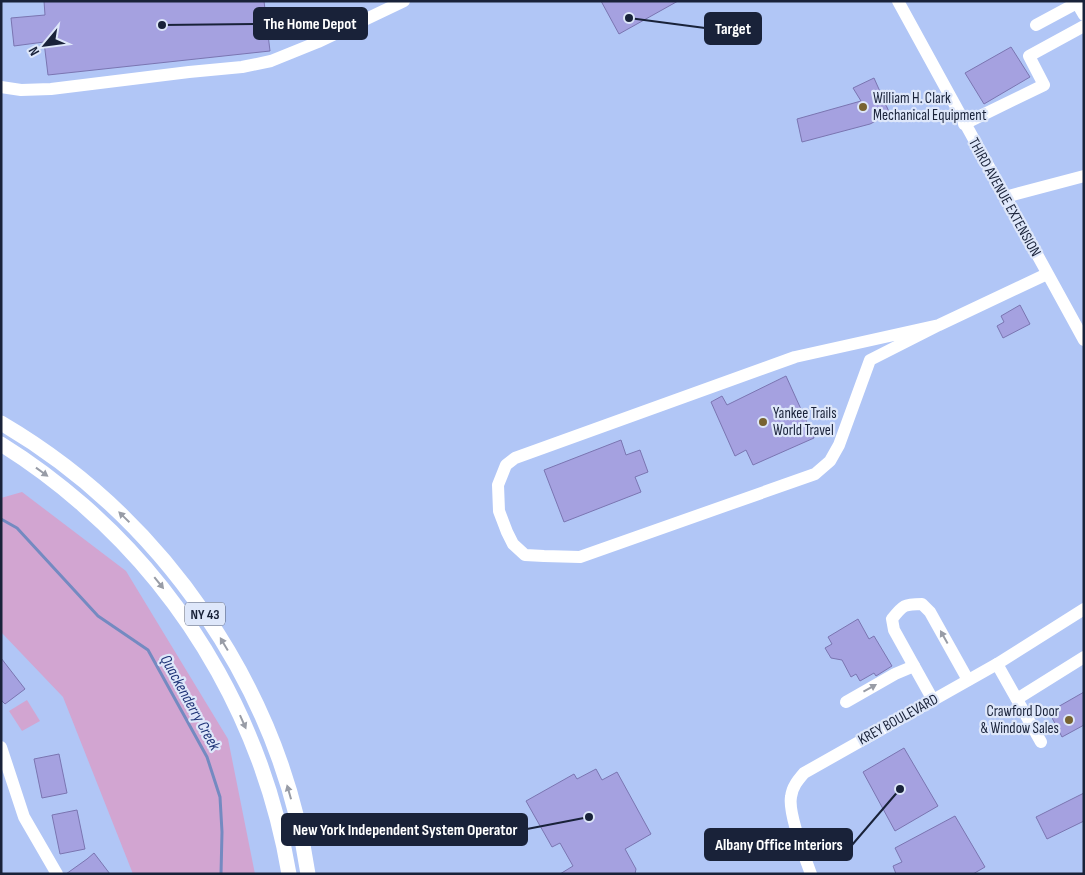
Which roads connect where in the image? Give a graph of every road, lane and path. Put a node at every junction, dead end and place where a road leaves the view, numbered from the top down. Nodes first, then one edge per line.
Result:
1 (404, 1) edge
2 (898, 1) edge
3 (1084, 15) edge
4 (1036, 25) dead end
5 (1084, 26) edge
6 (1, 87) edge
7 (964, 124) junction
8 (1084, 176) edge
9 (1004, 196) junction
10 (1047, 274) junction
11 (939, 325) junction
12 (1084, 340) edge
13 (1, 423) edge
14 (1, 444) edge
15 (1084, 609) edge
16 (1084, 657) edge
17 (997, 664) junction
18 (914, 666) junction
19 (968, 680) junction
20 (1017, 699) junction
21 (933, 700) junction
22 (846, 702) dead end
23 (1041, 742) dead end
24 (1, 747) edge
25 (58, 874) edge
26 (289, 874) edge
27 (308, 874) edge
28 (811, 874) edge

1 - 6 street
2 - 7 street, THIRD AVENUE EXTENSION
3 - 4 street
5 - 7 street
7 - 9 street, THIRD AVENUE EXTENSION
8 - 9 street
9 - 10 street, THIRD AVENUE EXTENSION
10 - 11 street
10 - 12 street, THIRD AVENUE EXTENSION
11 - 11 street
27 -> 13 main road, NY 43
14 -> 26 main road, NY 43
15 - 17 street, KREY BOULEVARD
16 - 20 street
17 - 19 street, KREY BOULEVARD
17 - 20 street
19 -> 18 street
18 - 21 street
22 -> 18 street
19 - 21 street, KREY BOULEVARD
20 - 23 street
21 - 28 street, KREY BOULEVARD
24 - 25 street

